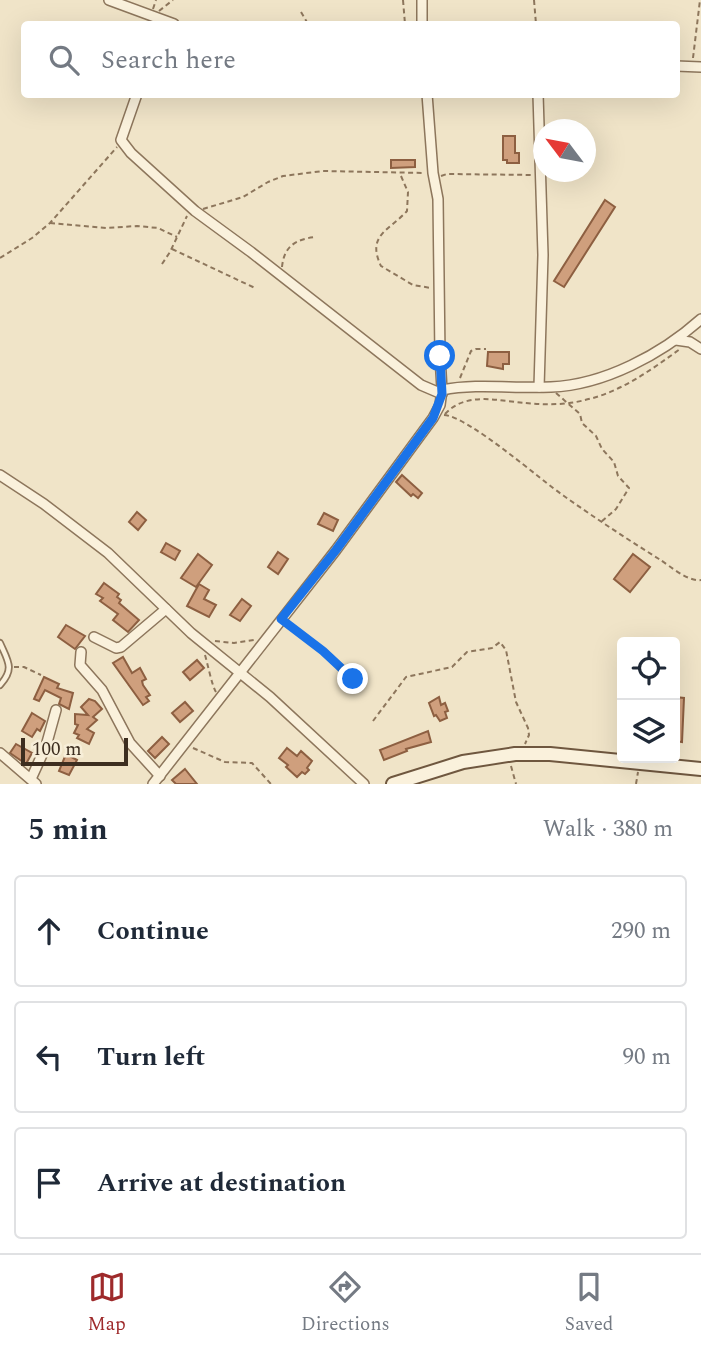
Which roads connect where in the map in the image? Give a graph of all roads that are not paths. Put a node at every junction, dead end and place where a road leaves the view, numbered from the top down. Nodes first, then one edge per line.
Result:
1 (109, 0) edge
2 (422, 0) edge
3 (156, 20) edge
4 (422, 21) edge
5 (136, 98) edge
6 (428, 98) edge
7 (538, 98) edge
8 (701, 319) edge
9 (676, 340) junction
10 (701, 349) edge
11 (539, 387) junction
12 (442, 392) junction
13 (2, 479) edge
14 (166, 609) junction
15 (94, 637) dead end
16 (0, 643) edge
17 (81, 652) dead end
18 (241, 673) junction
19 (0, 685) edge
20 (56, 710) dead end
21 (0, 753) edge
22 (701, 769) edge
23 (160, 776) junction
24 (33, 781) edge
25 (153, 784) edge
26 (364, 784) edge
27 (393, 784) edge

1 - 3 street
2 - 4 street
5 - 12 street
6 - 12 street
7 - 11 street
8 - 9 street
9 - 10 street
9 - 11 street
11 - 12 street
12 - 18 street
13 - 14 street
14 - 15 street
14 - 18 street
16 - 19 lane
17 - 23 street
18 - 23 street
18 - 26 street
20 - 24 street
21 - 24 street
22 - 27 main road
23 - 25 street

